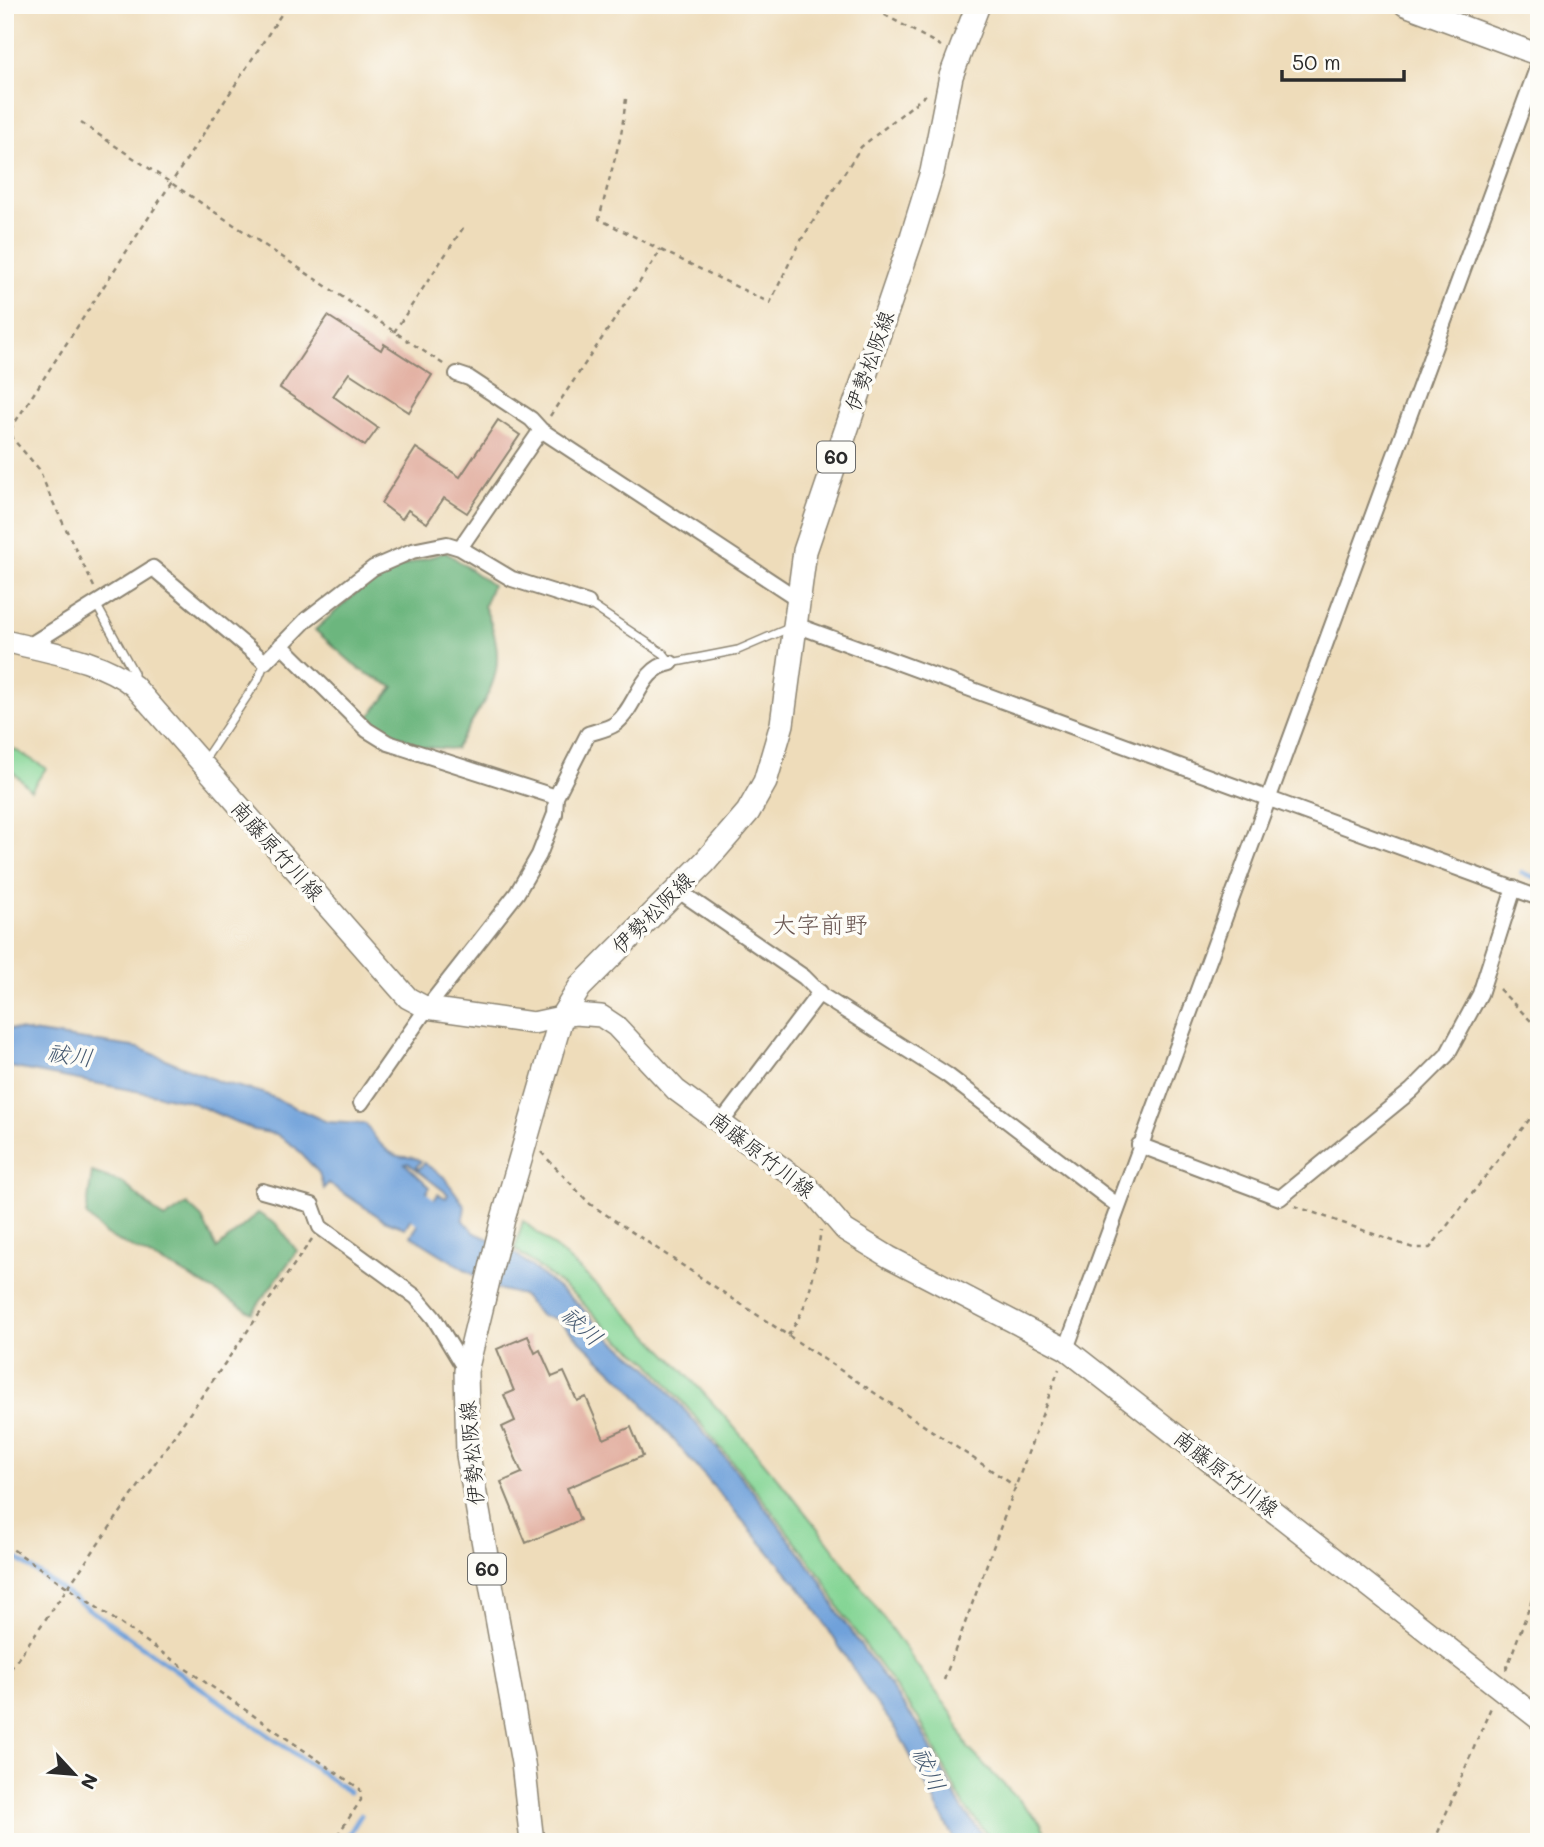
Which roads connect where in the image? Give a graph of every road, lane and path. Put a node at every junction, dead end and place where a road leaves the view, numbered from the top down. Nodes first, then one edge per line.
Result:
1 (867, 5) edge
2 (978, 5) edge
3 (1405, 5) edge
4 (285, 10) dead end
5 (959, 55) junction
6 (1539, 55) edge
7 (1539, 63) edge
8 (932, 90) dead end
9 (626, 99) dead end
10 (81, 123) dead end
11 (169, 184) junction
12 (465, 225) dead end
13 (661, 250) junction
14 (394, 332) junction
15 (457, 374) joint
16 (541, 430) junction
17 (460, 548) junction
18 (798, 599) junction
19 (588, 603) joint
20 (96, 604) junction
21 (796, 625) junction
22 (5, 641) edge
23 (281, 645) junction
24 (27, 647) junction
25 (265, 662) junction
26 (671, 663) junction
27 (134, 686) junction
28 (201, 765) junction
29 (556, 797) junction
30 (1267, 798) junction
31 (1514, 888) junction
32 (677, 889) junction
33 (1539, 898) edge
34 (1485, 978) junction
35 (820, 992) junction
36 (427, 1008) junction
37 (561, 1018) junction
38 (1539, 1029) edge
39 (361, 1103) dead end
40 (1539, 1107) edge
41 (721, 1123) junction
42 (528, 1138) junction
43 (1139, 1145) junction
44 (262, 1191) dead end
45 (1280, 1198) junction
46 (1117, 1205) junction
47 (830, 1215) junction
48 (320, 1227) junction
49 (788, 1335) junction
50 (1066, 1349) junction
51 (466, 1371) junction
52 (1015, 1486) junction
53 (5, 1544) edge
54 (1539, 1581) edge
55 (68, 1587) junction
56 (5, 1677) edge
57 (944, 1680) dead end
58 (1499, 1688) junction
59 (1539, 1719) edge
60 (332, 1842) edge
61 (532, 1842) edge
62 (1434, 1842) edge

1 - 5 path
2 - 5 main road, 伊勢松阪線 / 60
3 - 6 main road
4 - 11 path
5 - 18 main road, 伊勢松阪線 / 60
7 - 30 street
8 - 13 path
9 - 13 path
10 - 11 path
11 - 14 path
11 - 20 path
12 - 14 path
13 - 16 path
14 - 15 path
15 - 16 street
16 - 17 street
16 - 18 street
17 - 19 street
17 - 23 street
18 - 21 main road, 伊勢松阪線 / 60
19 - 26 lane
20 - 24 street
20 - 25 street
20 - 27 lane
21 - 26 lane
21 - 30 street
21 - 32 main road, 伊勢松阪線 / 60
22 - 24 main road, 南藤原竹川線
23 - 25 street
23 - 29 street
24 - 27 main road, 南藤原竹川線
25 - 28 lane
26 - 29 street
27 - 28 main road, 南藤原竹川線
28 - 36 main road, 南藤原竹川線
29 - 36 street
30 - 31 street
30 - 43 street
31 - 33 street
31 - 34 street
32 - 35 street
32 - 37 main road, 伊勢松阪線 / 60
34 - 38 path
34 - 45 street
35 - 41 street
35 - 46 street
36 - 37 main road, 南藤原竹川線
36 - 39 street
37 - 41 main road, 南藤原竹川線
37 - 42 main road, 伊勢松阪線 / 60
40 - 45 path
41 - 47 main road, 南藤原竹川線
42 - 49 path
42 - 51 main road, 伊勢松阪線 / 60
43 - 45 street
43 - 46 street
44 - 48 street
46 - 50 street
47 - 49 path
47 - 50 main road, 南藤原竹川線
48 - 51 street
48 - 55 path
49 - 52 path
50 - 52 path
50 - 58 main road, 南藤原竹川線
51 - 61 main road, 伊勢松阪線 / 60
52 - 57 path
53 - 55 path
54 - 58 path
55 - 56 path
55 - 60 path
58 - 59 main road, 南藤原竹川線
58 - 62 path

